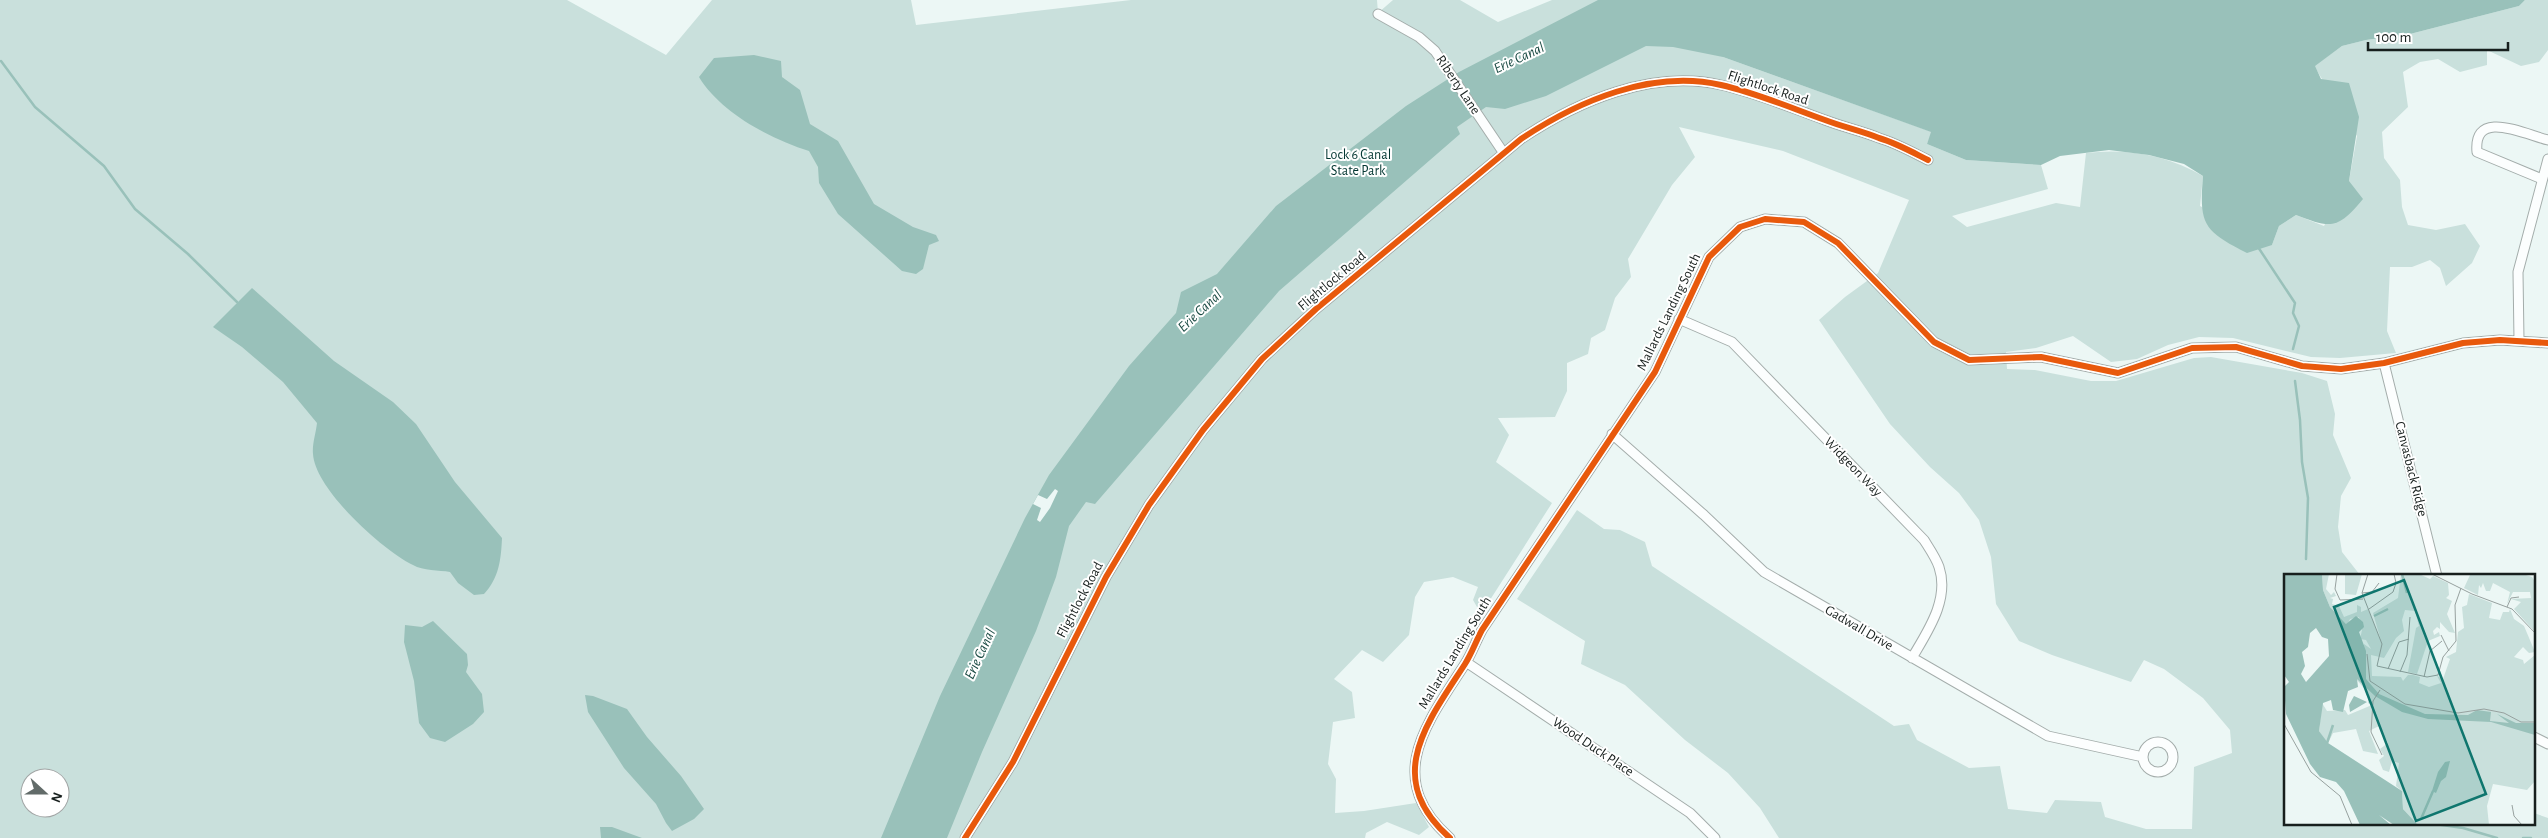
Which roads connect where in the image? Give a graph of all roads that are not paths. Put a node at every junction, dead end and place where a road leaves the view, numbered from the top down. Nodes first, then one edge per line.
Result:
1 (1378, 14) dead end
2 (2548, 140) edge
3 (1503, 152) junction
4 (2548, 158) edge
5 (1928, 160) dead end
6 (2542, 179) junction
7 (1679, 318) junction
8 (2519, 340) junction
9 (2548, 343) edge
10 (2384, 363) junction
11 (1612, 434) junction
12 (2437, 574) edge
13 (1912, 658) junction
14 (1466, 662) junction
15 (2536, 738) edge
16 (2548, 744) edge
17 (2143, 757) dead end
18 (965, 838) edge
19 (1450, 838) edge
20 (1715, 838) edge

1 - 3 street, Riberty Lane
2 - 6 street
3 - 5 street, Flightlock Road
3 - 18 street, Flightlock Road
4 - 6 street
6 - 8 street
7 - 10 street, Mallards Landing South
7 - 11 street, Mallards Landing South
7 - 13 street, Widgeon Way
8 - 9 street, Mallards Landing South
8 - 10 street, Mallards Landing South
10 - 12 street, Canvasback Ridge
11 - 13 street, Gadwall Drive
11 - 14 street, Mallards Landing South
13 - 17 street, Gadwall Drive
14 - 19 street, Mallards Landing South
14 - 20 street, Wood Duck Place
15 - 16 street

